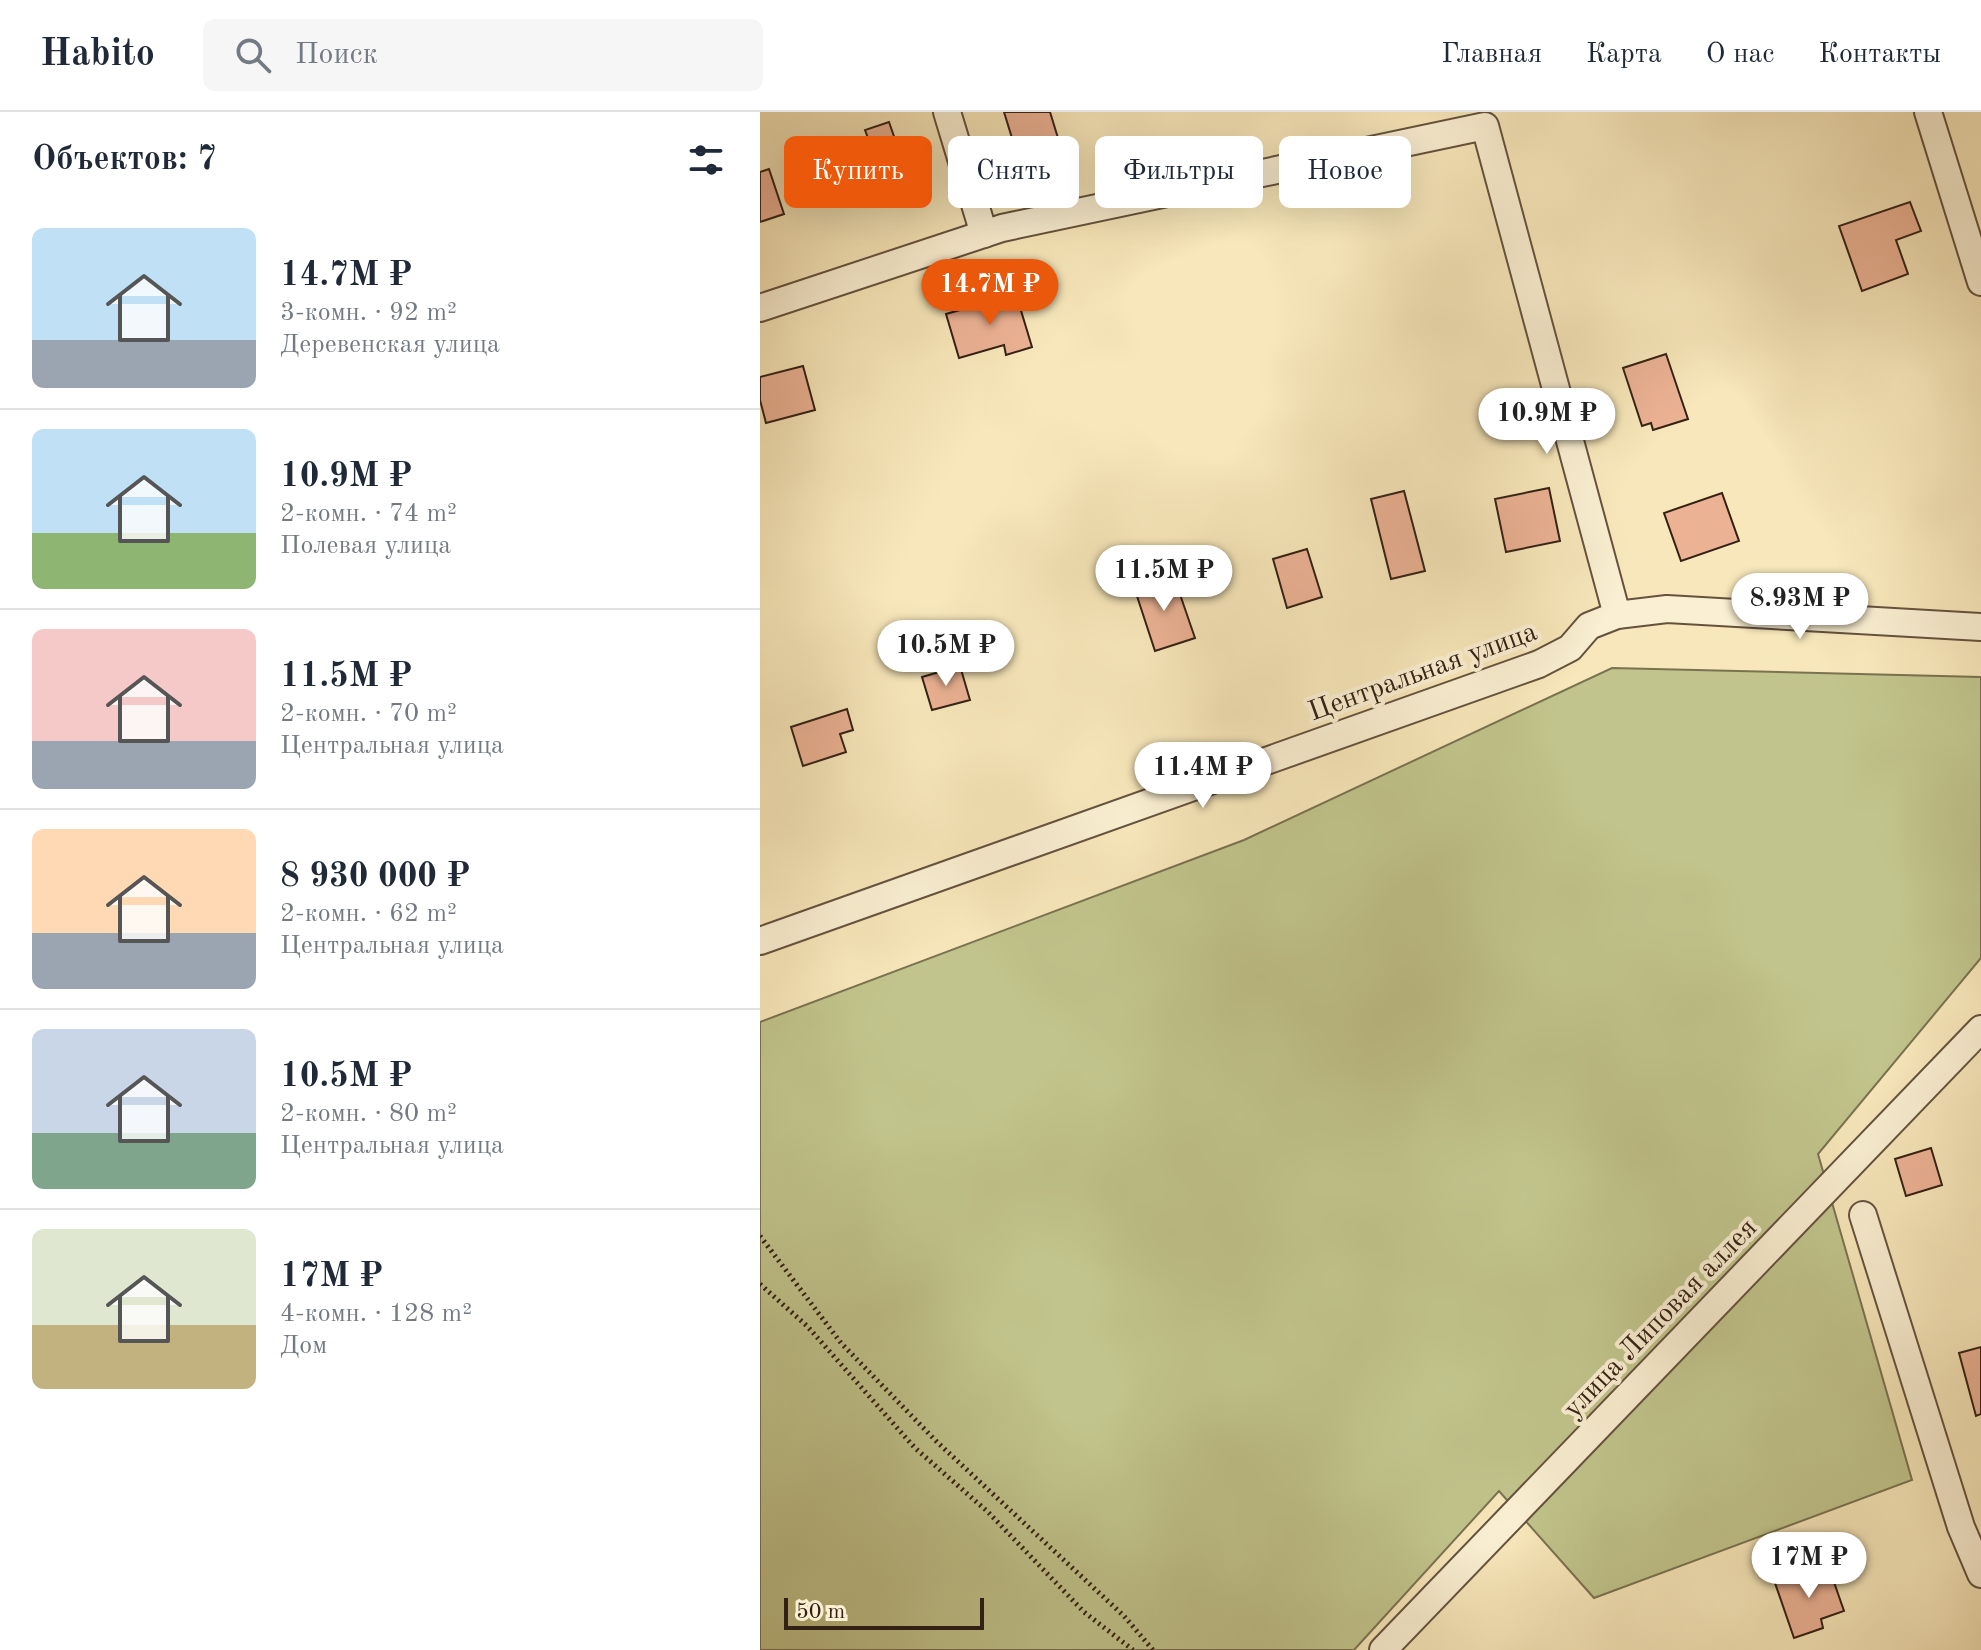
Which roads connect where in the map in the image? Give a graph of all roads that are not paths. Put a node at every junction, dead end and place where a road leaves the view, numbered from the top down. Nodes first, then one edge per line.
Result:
1 (947, 112) edge
2 (1928, 112) edge
3 (984, 234) junction
4 (1981, 282) edge
5 (760, 308) edge
6 (1617, 615) junction
7 (1981, 627) edge
8 (760, 941) edge
9 (1981, 1029) edge
10 (1863, 1215) dead end
11 (1981, 1574) edge
12 (1383, 1650) edge

1 - 3 street
2 - 4 street
3 - 5 street
3 - 6 street
6 - 7 street, Центральная улица
6 - 8 street, Центральная улица
9 - 12 street, улица Липовая аллея
10 - 11 street

